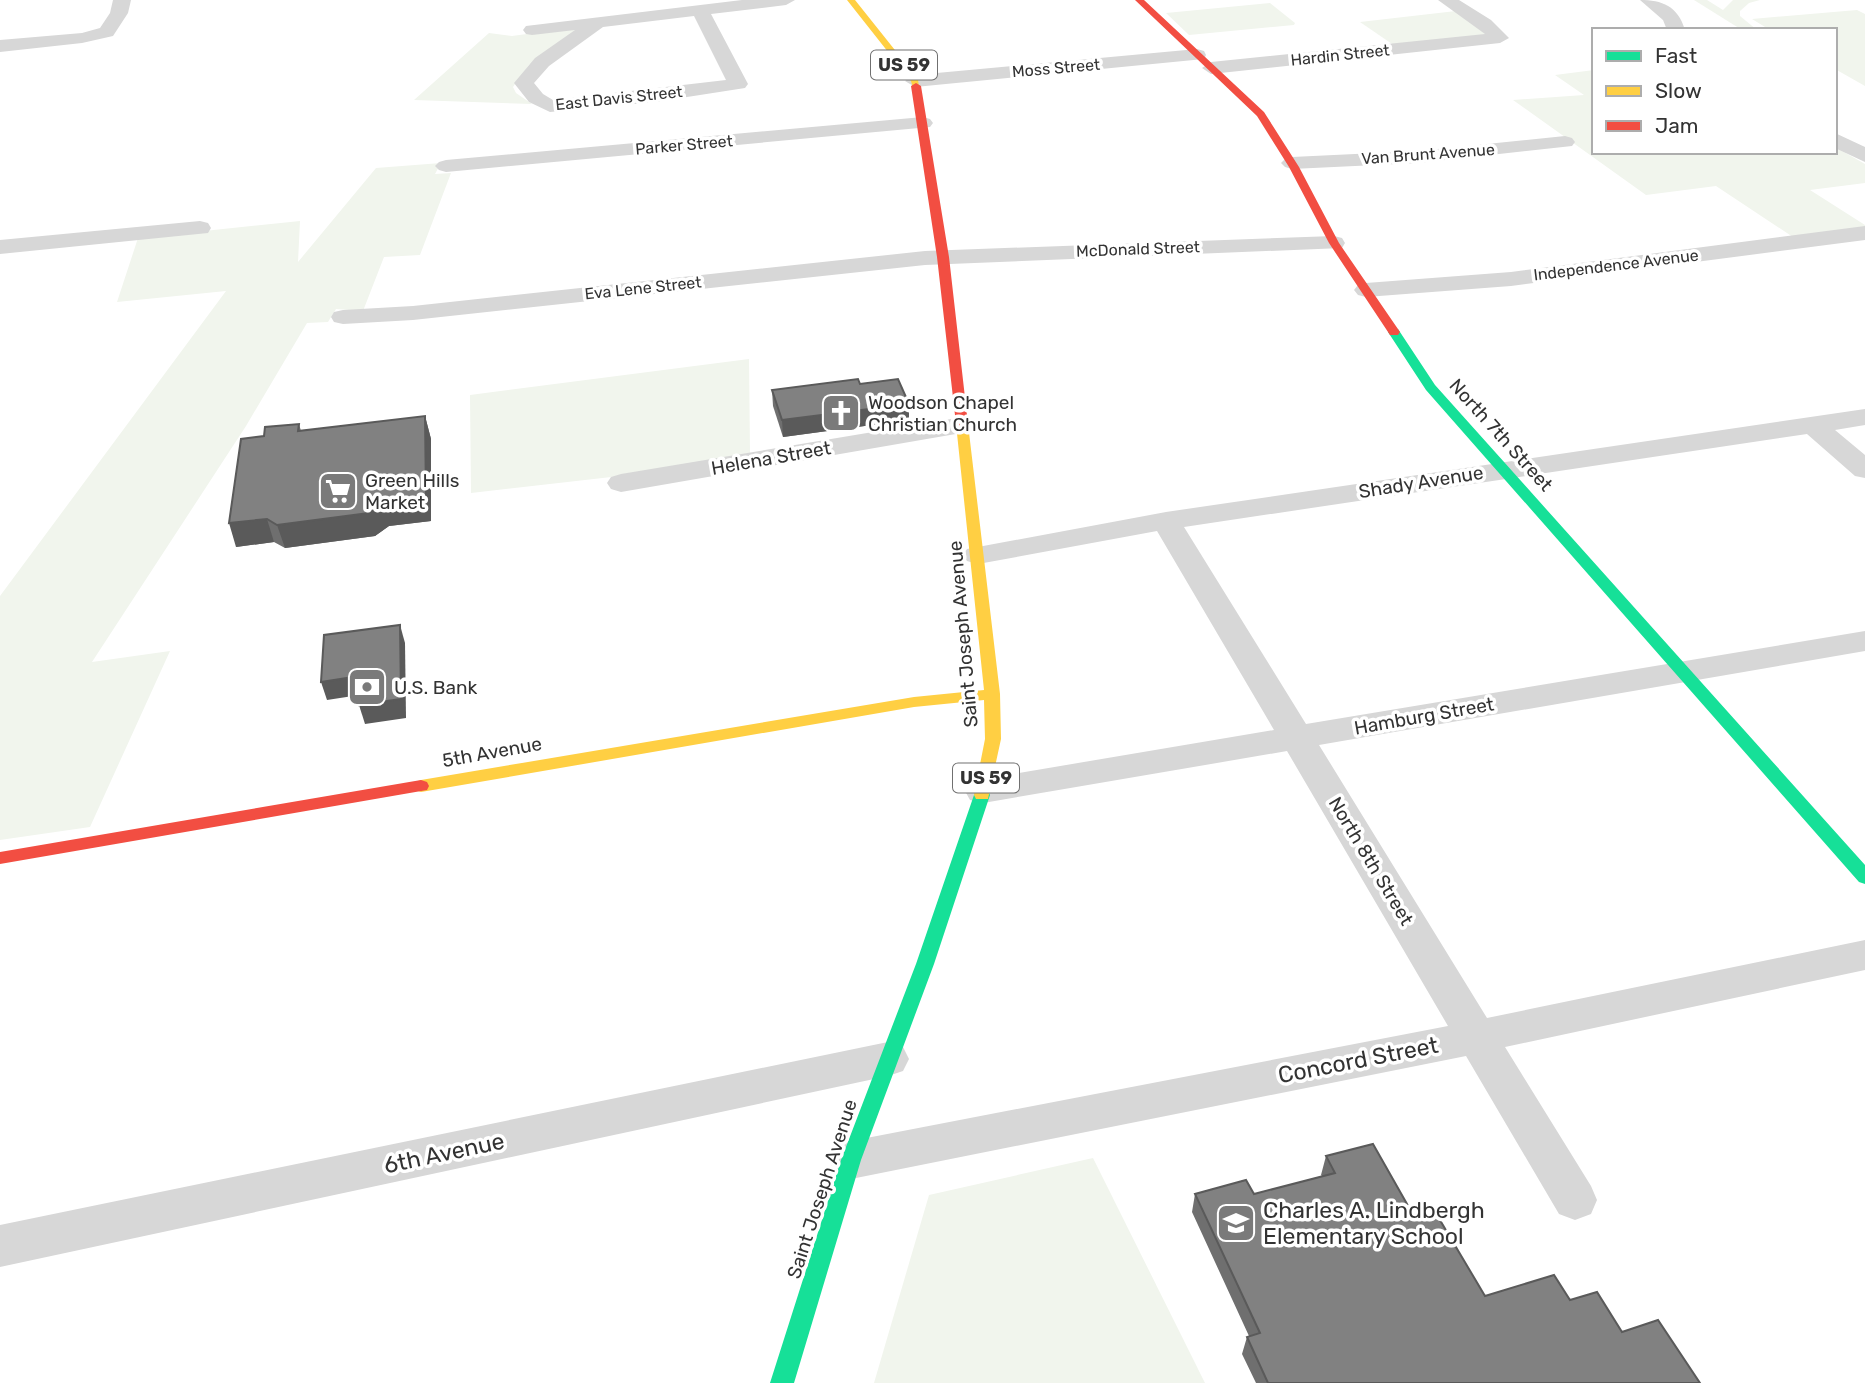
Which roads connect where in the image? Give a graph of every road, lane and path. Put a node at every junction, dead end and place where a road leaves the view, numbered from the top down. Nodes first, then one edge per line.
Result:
1 (122, 0) edge
2 (786, 0) edge
3 (851, 0) edge
4 (1139, 0) edge
5 (1447, 0) edge
6 (1649, 0) edge
7 (699, 9) junction
8 (600, 22) junction
9 (1676, 28) edge
10 (532, 30) dead end
11 (0, 46) edge
12 (1196, 55) junction
13 (1211, 68) junction
14 (915, 80) junction
15 (923, 123) junction
16 (1837, 140) edge
17 (1565, 142) dead end
18 (1865, 156) edge
19 (1292, 163) junction
20 (446, 166) dead end
21 (200, 228) dead end
22 (1865, 233) edge
23 (1334, 243) junction
24 (0, 247) edge
25 (943, 257) junction
26 (1366, 290) junction
27 (343, 317) dead end
28 (1865, 416) edge
29 (1812, 424) junction
30 (963, 425) junction
31 (1504, 470) junction
32 (1865, 470) edge
33 (621, 483) dead end
34 (1166, 521) junction
35 (978, 555) junction
36 (1865, 641) edge
37 (1683, 671) junction
38 (992, 694) junction
39 (1297, 737) junction
40 (983, 791) junction
41 (0, 858) edge
42 (1865, 877) edge
43 (1865, 956) edge
44 (1476, 1037) junction
45 (888, 1059) junction
46 (851, 1160) junction
47 (1575, 1200) dead end
48 (0, 1246) edge
49 (782, 1383) edge

1 - 11 street
2 - 7 street
3 - 14 street, Saint Joseph Avenue / US 59
4 - 12 street, North 7th Street
5 - 13 street, Hardin Street
6 - 9 street
7 - 8 street
7 - 8 street, East Davis Street
8 - 10 street
12 - 13 street, North 7th Street
12 - 14 street, Moss Street
13 - 19 street, North 7th Street
14 - 15 street, Saint Joseph Avenue / US 59
15 - 20 street, Parker Street
15 - 25 street, Saint Joseph Avenue / US 59
16 - 18 street
17 - 19 street, Van Brunt Avenue
19 - 23 street, North 7th Street
21 - 24 street
22 - 26 street, Independence Avenue
23 - 25 street, McDonald Street
23 - 26 street, North 7th Street
25 - 27 street, Eva Lene Street
25 - 30 street, Saint Joseph Avenue / US 59
26 - 31 street, North 7th Street
28 - 29 street, Shady Avenue
29 - 31 street, Shady Avenue
29 - 32 street
30 - 33 street, Helena Street
30 - 35 street, Saint Joseph Avenue / US 59
31 - 34 street, Shady Avenue
31 - 37 street, North 7th Street
34 - 35 street, Shady Avenue
34 - 39 street, North 8th Street
35 - 38 street, Saint Joseph Avenue / US 59
36 - 37 street, Hamburg Street
37 - 39 street, Hamburg Street
37 - 42 street, North 7th Street
38 - 40 street, Saint Joseph Avenue / US 59
38 - 41 street, 5th Avenue
39 - 40 street, Hamburg Street
39 - 44 street, North 8th Street
40 - 45 street, Saint Joseph Avenue / US 59
43 - 44 street, Concord Street
44 - 46 street, Concord Street
44 - 47 street, North 8th Street
45 - 46 street, Saint Joseph Avenue / US 59
45 - 48 street, 6th Avenue
46 - 49 street, Saint Joseph Avenue / US 59

